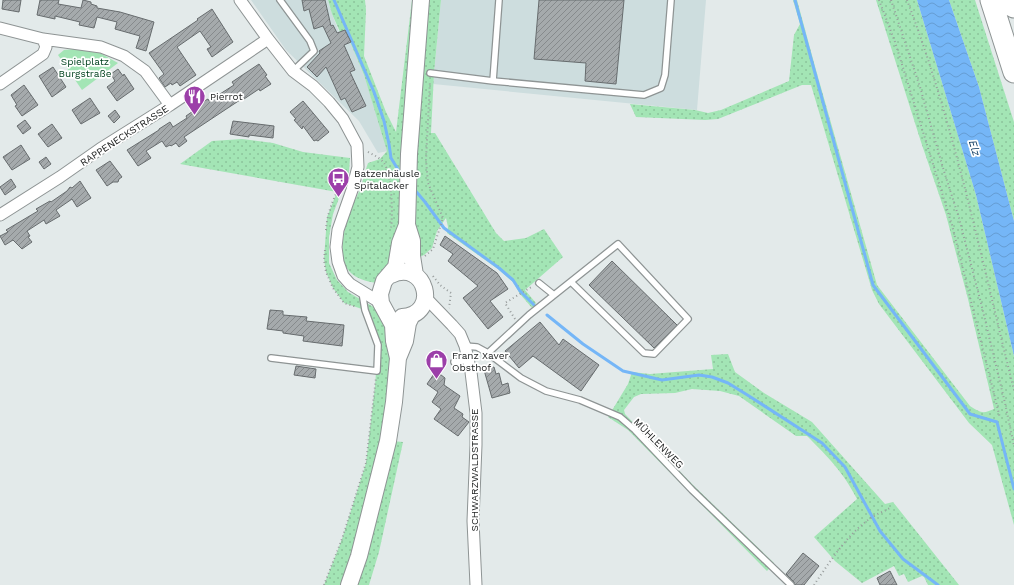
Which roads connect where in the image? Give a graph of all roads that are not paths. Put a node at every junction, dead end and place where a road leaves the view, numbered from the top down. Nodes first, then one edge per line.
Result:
1 (240, 0) edge
2 (280, 0) edge
3 (421, 0) edge
4 (499, 0) edge
5 (671, 0) edge
6 (991, 0) edge
7 (1011, 0) edge
8 (1014, 7) edge
9 (0, 28) edge
10 (42, 39) junction
11 (268, 39) junction
12 (293, 70) junction
13 (1014, 72) edge
14 (430, 73) road end
15 (493, 81) junction
16 (0, 84) edge
17 (170, 105) junction
18 (0, 215) edge
19 (407, 225) junction
20 (415, 275) junction
21 (386, 280) junction
22 (571, 282) junction
23 (540, 283) dead end
24 (362, 290) junction
25 (554, 295) junction
26 (426, 298) junction
27 (384, 307) junction
28 (415, 314) junction
29 (444, 317) junction
30 (465, 346) junction
31 (488, 353) junction
32 (271, 358) dead end
33 (398, 358) junction
34 (468, 360) junction
35 (454, 362) dead end
36 (348, 585) edge
37 (476, 585) edge
38 (792, 585) edge

1 - 11 street
2 - 12 lane
3 - 19 main road
4 - 15 lane
5 - 15 lane
6 - 13 highway
7 - 8 highway
9 - 10 street
10 - 16 street
10 - 17 street
11 - 12 street
11 - 17 street, RAPPENECKSTRASSE
12 - 24 street
14 - 15 lane
17 - 18 street, RAPPENECKSTRASSE
19 - 20 main road
19 - 21 main road
20 - 21 main road
20 - 26 main road
21 - 24 street
21 - 27 main road
22 - 22 lane
22 - 25 lane
23 - 25 lane
24 - 27 street
24 - 32 lane
25 - 31 lane
26 - 28 main road
26 - 29 street, SCHWARZWALDSTRASSE
27 - 28 main road
27 - 33 main road
28 - 29 street
28 - 33 main road
29 - 30 street, SCHWARZWALDSTRASSE
30 - 31 lane, MÜHLENWEG
30 - 34 street, SCHWARZWALDSTRASSE
31 - 38 lane, MÜHLENWEG
33 - 36 main road
34 - 35 lane
34 - 37 street, SCHWARZWALDSTRASSE

